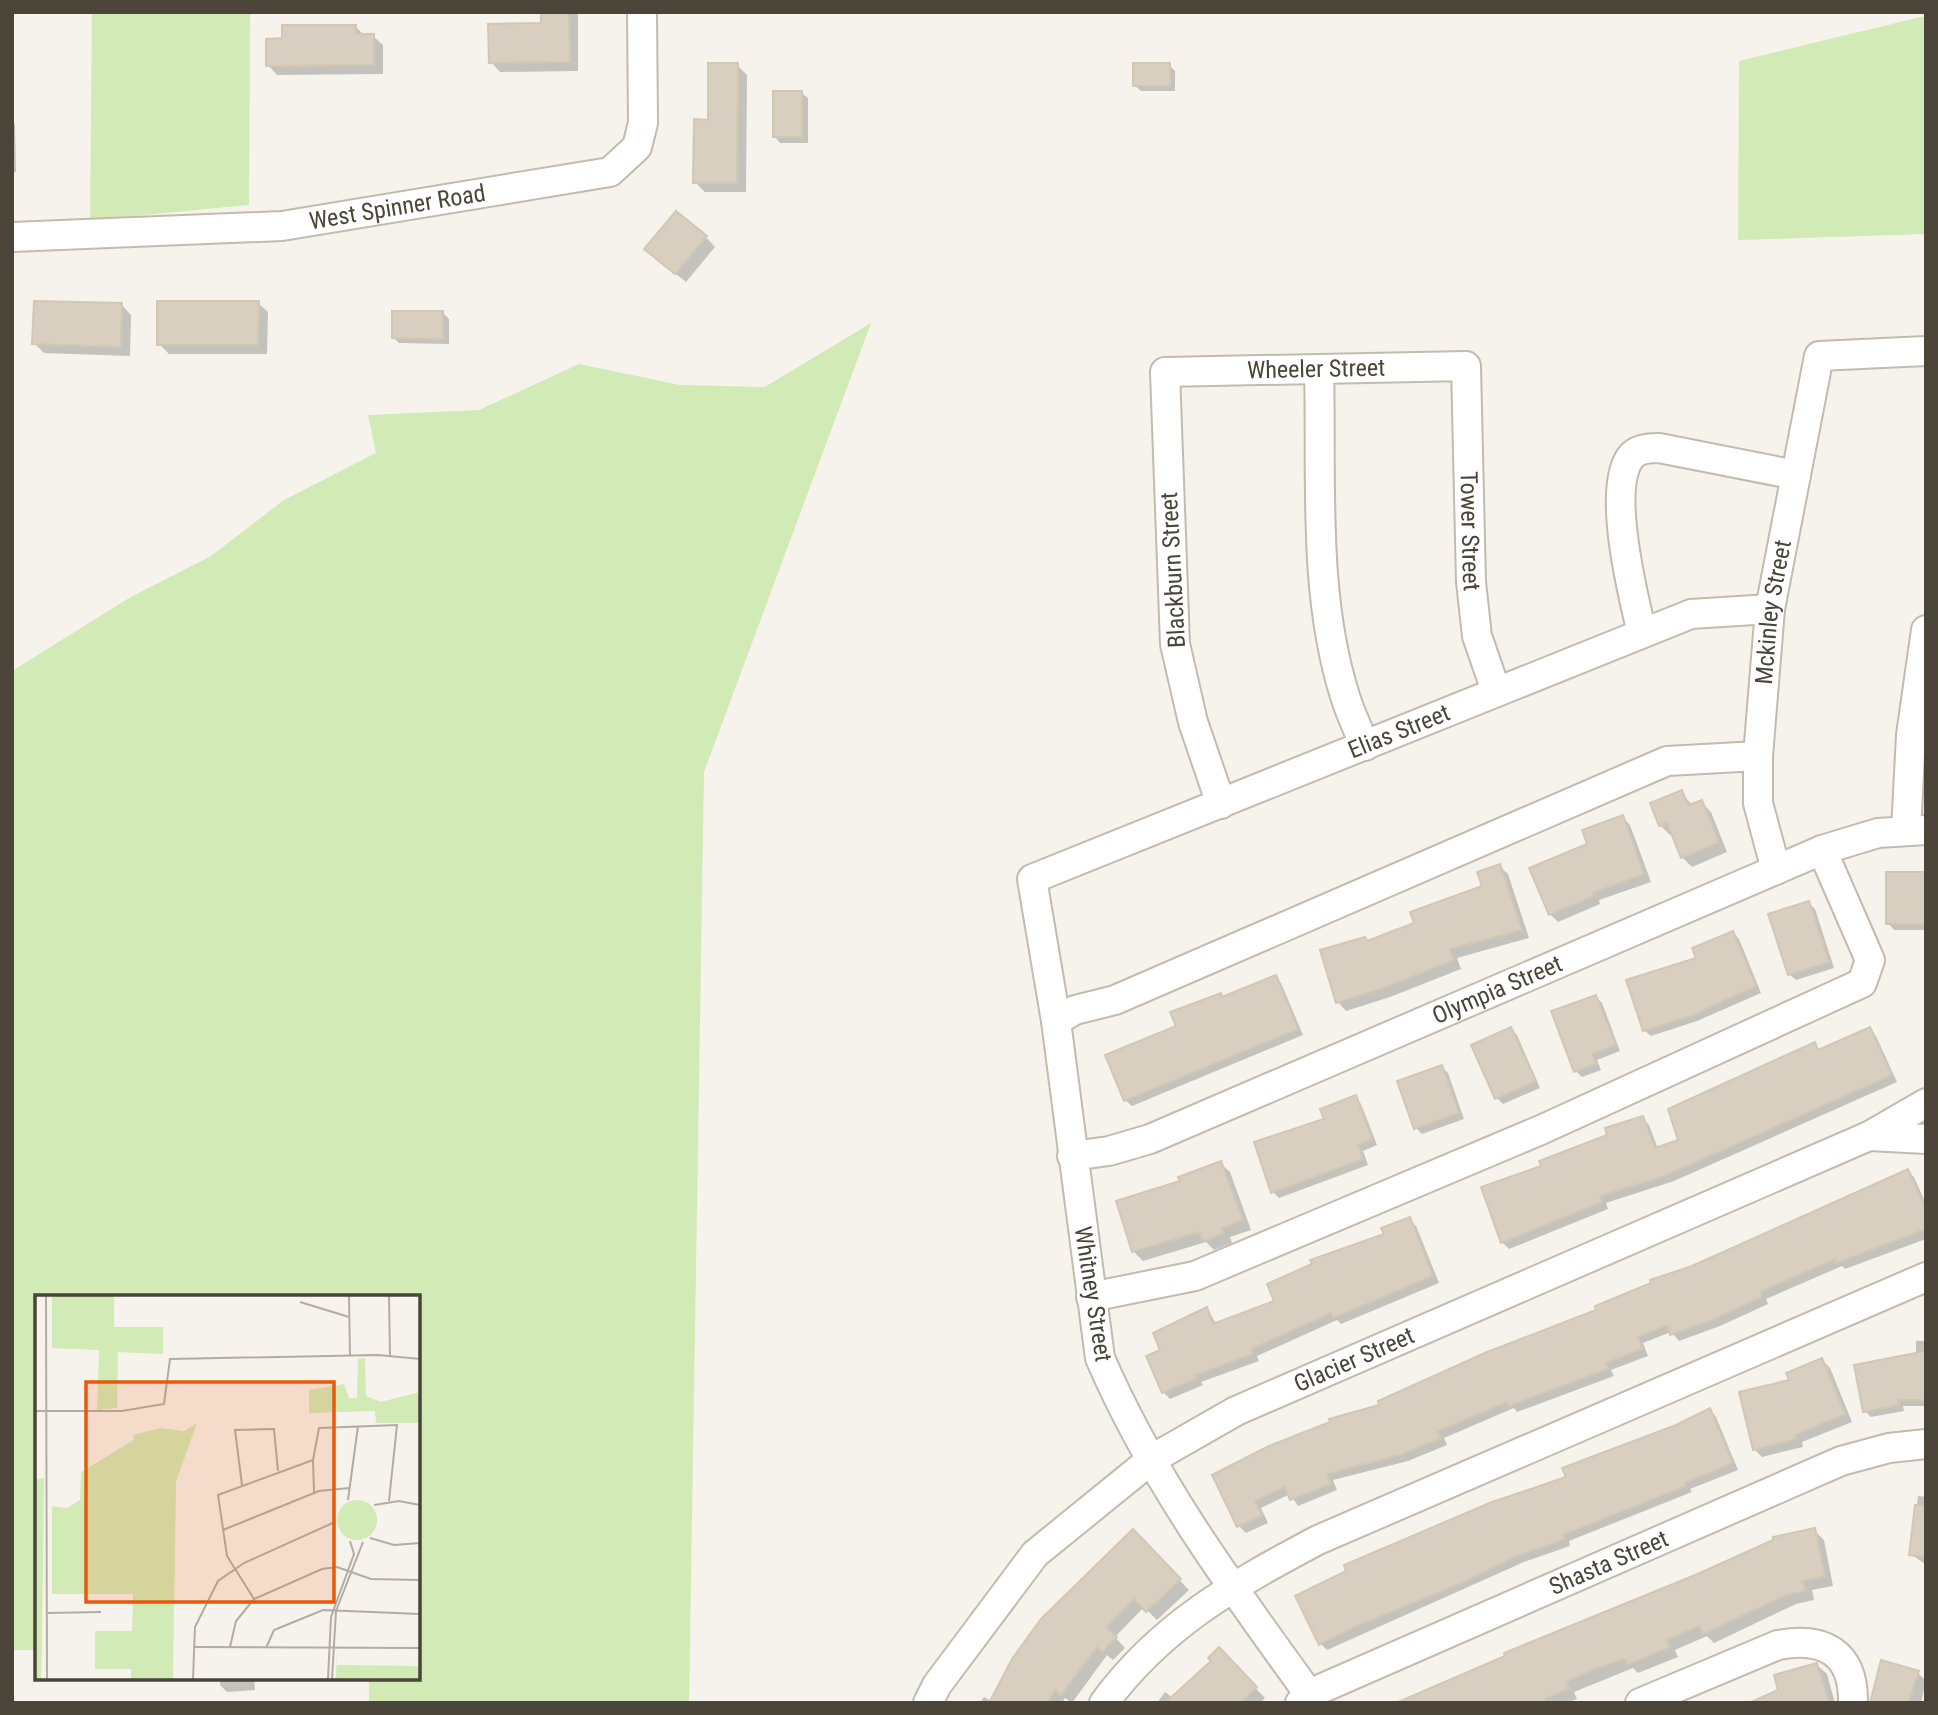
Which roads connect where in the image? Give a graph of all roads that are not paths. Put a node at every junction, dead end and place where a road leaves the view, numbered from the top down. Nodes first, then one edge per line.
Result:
1 (642, 12) edge
2 (12, 237) edge
3 (1926, 351) edge
4 (1466, 366) joint
5 (1319, 369) junction
6 (1165, 372) joint
7 (1796, 475) junction
8 (1770, 609) junction
9 (1926, 630) edge
10 (1642, 633) junction
11 (1496, 691) junction
12 (1365, 746) junction
13 (1758, 756) junction
14 (1221, 804) junction
15 (1916, 830) edge
16 (1822, 850) junction
17 (1776, 870) junction
18 (1032, 879) joint
19 (1056, 1021) junction
20 (1926, 1103) edge
21 (1869, 1136) junction
22 (1926, 1139) edge
23 (1072, 1156) junction
24 (1926, 1277) edge
25 (1091, 1297) junction
26 (1926, 1444) edge
27 (1152, 1459) junction
28 (1231, 1586) junction
29 (1305, 1699) edge
30 (928, 1703) edge
31 (1104, 1703) edge
32 (1640, 1703) edge
33 (1853, 1703) edge

1 - 2 street, West Spinner Road
3 - 7 street, Mckinley Street
4 - 5 street, Wheeler Street
4 - 11 street, Tower Street
5 - 6 street, Wheeler Street
5 - 12 street
6 - 14 street, Blackburn Street
7 - 8 street, Mckinley Street
7 - 10 street
8 - 10 street, Elias Street
8 - 13 street, Mckinley Street
9 - 15 street
10 - 11 street, Elias Street
11 - 12 street, Elias Street
12 - 14 street, Elias Street
13 - 17 street, Mckinley Street
13 - 19 street
14 - 18 street, Elias Street
15 - 16 street, Olympia Street
16 - 17 street, Olympia Street
16 - 25 street
17 - 23 street, Olympia Street
18 - 19 street, Whitney Street
19 - 23 street, Whitney Street
20 - 21 street, Glacier Street
21 - 22 street, Glacier Street
21 - 27 street, Glacier Street
23 - 25 street, Whitney Street
24 - 28 street
25 - 27 street, Whitney Street
26 - 29 street, Shasta Street
27 - 28 street, Whitney Street
27 - 30 street, Glacier Street
28 - 29 street, Whitney Street
28 - 31 street
32 - 33 street

